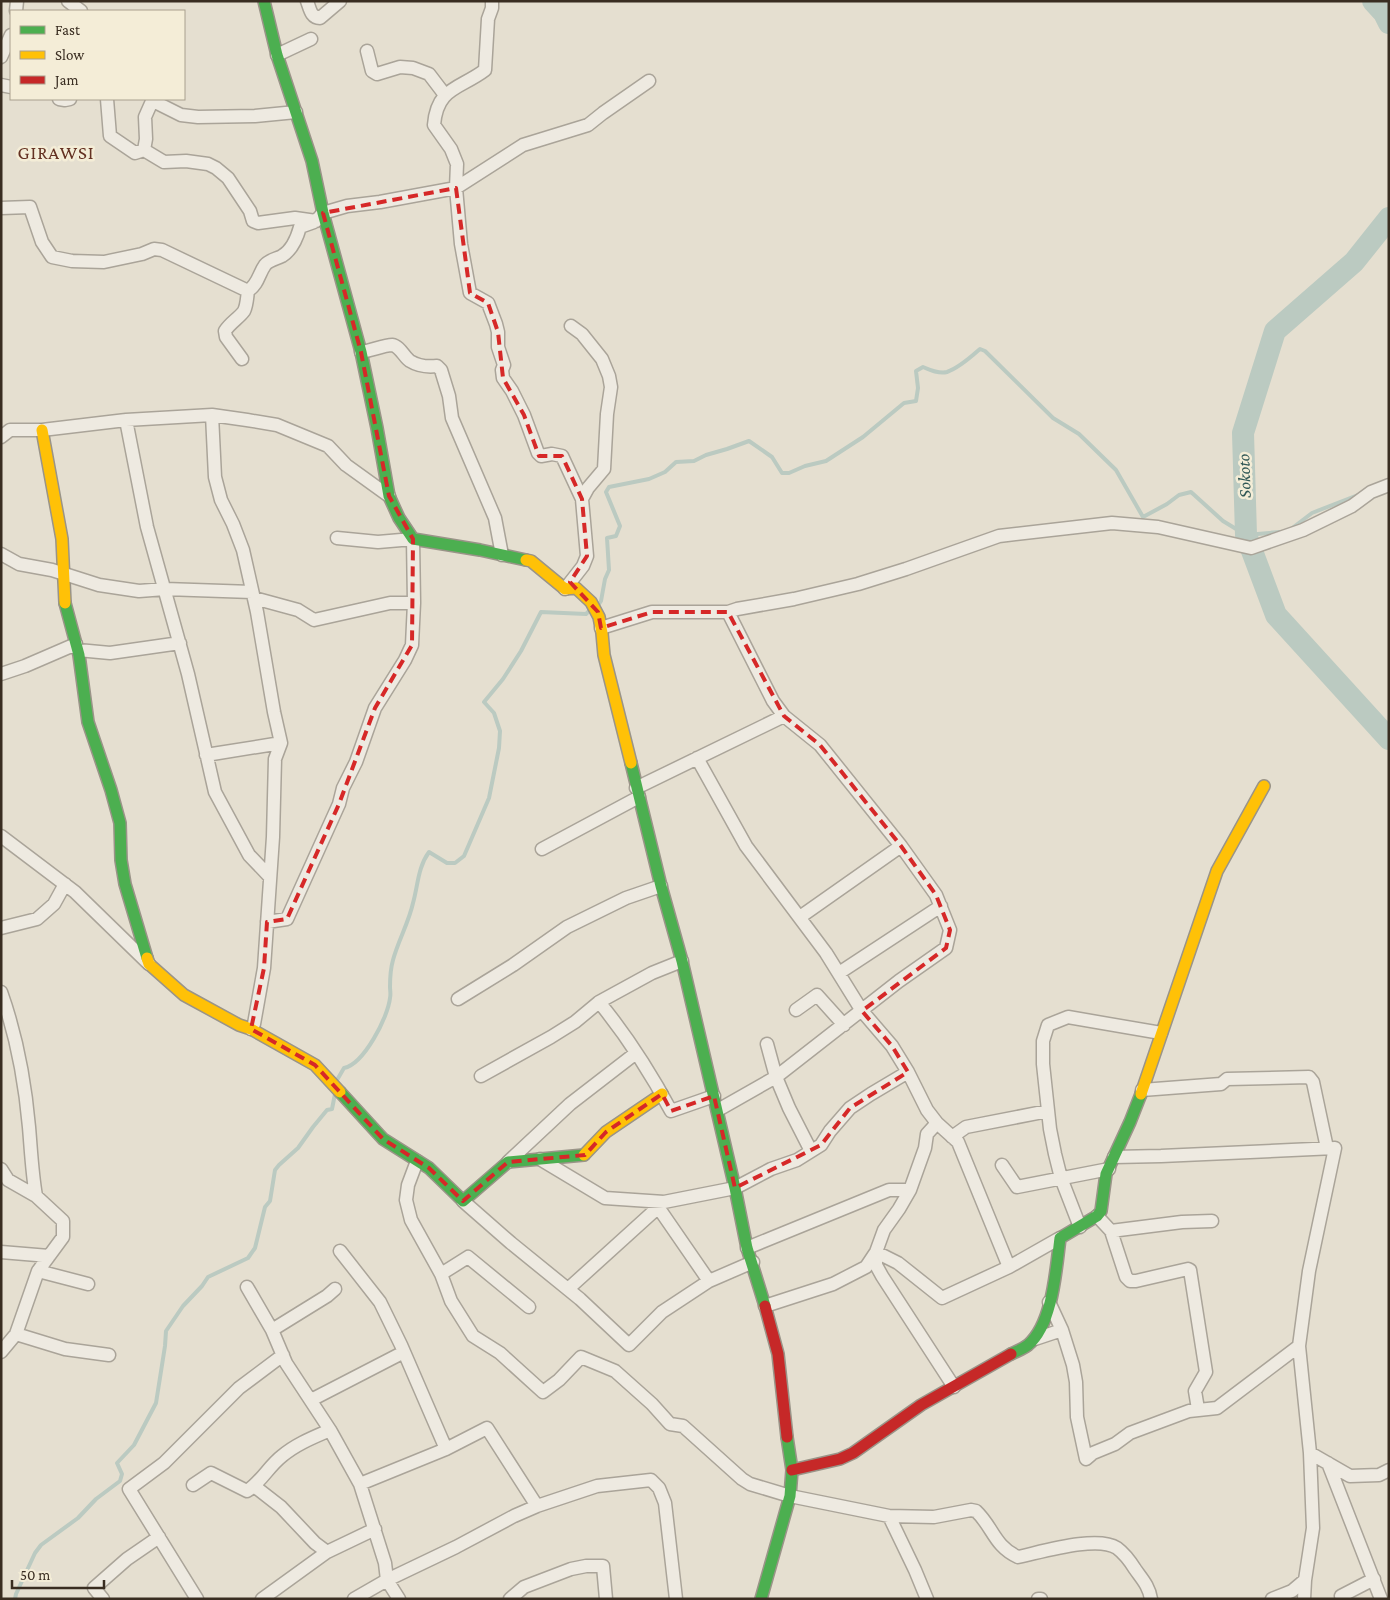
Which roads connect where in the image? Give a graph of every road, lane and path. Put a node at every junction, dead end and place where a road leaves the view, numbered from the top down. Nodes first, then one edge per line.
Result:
1 (68, 1) edge
2 (264, 1) edge
3 (307, 1) edge
4 (340, 1) edge
5 (492, 1) edge
6 (80, 10) edge
7 (10, 37) edge
8 (311, 39) dead end
9 (367, 51) dead end
10 (277, 54) junction
11 (1, 57) edge
12 (650, 82) dead end
13 (445, 95) junction
14 (107, 100) edge
15 (153, 100) edge
16 (155, 100) edge
17 (296, 112) junction
18 (144, 150) junction
19 (456, 188) junction
20 (1, 208) edge
21 (319, 217) junction
22 (248, 291) junction
23 (571, 326) dead end
24 (361, 352) junction
25 (242, 359) dead end
26 (212, 415) junction
27 (1, 420) edge
28 (126, 420) junction
29 (42, 430) junction
30 (6, 433) edge
31 (1389, 484) edge
32 (389, 496) junction
33 (582, 499) junction
34 (337, 538) dead end
35 (413, 538) junction
36 (1, 554) edge
37 (502, 555) junction
38 (64, 574) junction
39 (165, 588) junction
40 (565, 589) junction
41 (253, 595) junction
42 (414, 603) junction
43 (728, 612) junction
44 (601, 628) junction
45 (180, 643) junction
46 (77, 647) junction
47 (1, 674) edge
48 (784, 716) junction
49 (281, 743) junction
50 (206, 755) junction
51 (697, 758) junction
52 (1264, 786) dead end
53 (638, 793) junction
54 (1, 836) edge
55 (901, 846) junction
56 (542, 850) dead end
57 (270, 877) junction
58 (65, 884) junction
59 (661, 886) junction
60 (941, 906) junction
61 (800, 917) junction
62 (267, 922) junction
63 (1, 928) edge
64 (682, 961) junction
65 (148, 964) junction
66 (839, 974) junction
67 (1, 992) edge
68 (458, 999) dead end
69 (599, 1002) junction
70 (796, 1010) dead end
71 (862, 1011) junction
72 (844, 1025) junction
73 (251, 1029) junction
74 (1162, 1033) junction
75 (767, 1044) dead end
76 (636, 1053) junction
77 (908, 1072) junction
78 (481, 1076) dead end
79 (776, 1077) junction
80 (1142, 1090) junction
81 (662, 1094) junction
82 (714, 1096) junction
83 (718, 1110) junction
84 (1048, 1111) junction
85 (937, 1123) junction
86 (952, 1137) junction
87 (1328, 1148) junction
88 (812, 1151) junction
89 (1114, 1157) junction
90 (540, 1159) junction
91 (418, 1161) junction
92 (508, 1162) junction
93 (1002, 1165) dead end
94 (1, 1169) edge
95 (1109, 1169) junction
96 (1062, 1178) junction
97 (735, 1188) junction
98 (910, 1190) junction
99 (36, 1196) junction
100 (463, 1201) junction
101 (661, 1205) junction
102 (1097, 1216) junction
103 (1212, 1221) dead end
104 (1080, 1227) junction
105 (1111, 1231) junction
106 (1060, 1238) junction
107 (747, 1248) junction
108 (340, 1251) dead end
109 (1, 1252) edge
110 (876, 1252) junction
111 (49, 1256) junction
112 (752, 1262) junction
113 (1009, 1267) junction
114 (38, 1271) junction
115 (441, 1274) junction
116 (709, 1281) junction
117 (88, 1284) dead end
118 (247, 1287) dead end
119 (335, 1289) dead end
120 (568, 1289) junction
121 (1049, 1302) junction
122 (765, 1306) junction
123 (529, 1307) dead end
124 (272, 1330) junction
125 (1062, 1330) junction
126 (16, 1334) junction
127 (1035, 1339) junction
128 (1298, 1346) junction
129 (1, 1352) edge
130 (404, 1352) junction
131 (110, 1355) dead end
132 (283, 1355) junction
133 (954, 1387) junction
134 (311, 1400) junction
135 (1198, 1409) junction
136 (330, 1430) junction
137 (446, 1449) junction
138 (1310, 1453) junction
139 (1328, 1463) junction
140 (792, 1470) junction
141 (1389, 1470) edge
142 (360, 1484) junction
143 (193, 1485) dead end
144 (254, 1486) junction
145 (790, 1496) junction
146 (537, 1506) junction
147 (889, 1516) junction
148 (375, 1530) junction
149 (159, 1537) junction
150 (327, 1552) junction
151 (1374, 1579) junction
152 (387, 1580) junction
153 (1304, 1580) junction
154 (1341, 1596) dead end
155 (104, 1599) edge
156 (197, 1599) edge
157 (262, 1599) edge
158 (354, 1599) edge
159 (399, 1599) edge
160 (510, 1599) edge
161 (606, 1599) edge
162 (676, 1599) edge
163 (761, 1599) edge
164 (927, 1599) edge
165 (1151, 1599) edge
166 (1272, 1599) edge
167 (1304, 1599) edge
168 (1381, 1599) edge

1 - 6 street
2 - 10 street
3 - 4 street
5 - 13 street
7 - 11 street
8 - 10 street
9 - 13 street
10 - 17 street
12 - 19 street
13 - 19 street
14 - 18 street
15 - 18 street
16 - 17 street
17 - 21 street
18 - 21 street
19 - 21 street
19 - 33 street
20 - 22 street
21 - 22 street
21 - 24 street
22 - 25 street
23 - 33 street
24 - 32 street
24 - 37 street
26 - 28 street
26 - 32 street
26 - 41 street
27 - 30 street
28 - 29 street
28 - 39 street
29 - 30 street
29 - 38 street
31 - 43 street
32 - 35 street
33 - 40 street
34 - 35 street
35 - 37 street
35 - 42 street
36 - 38 street
37 - 40 street
38 - 39 street
38 - 46 street
39 - 41 street
39 - 45 street
40 - 44 street
41 - 42 street
41 - 49 street
42 - 62 street
43 - 44 street
43 - 48 street
44 - 53 street
45 - 46 street
45 - 50 street
46 - 47 street
46 - 65 street
48 - 51 street
48 - 55 street
49 - 50 street
49 - 57 street
50 - 57 street
51 - 53 street
51 - 61 street
52 - 74 street
53 - 56 street
53 - 59 street
54 - 58 street
55 - 60 street
55 - 61 street
57 - 62 street
58 - 63 street
58 - 65 street
59 - 64 street
59 - 68 street
60 - 66 street
60 - 71 street
61 - 66 street
62 - 73 street
64 - 69 street
64 - 82 street
65 - 73 street
66 - 71 street
67 - 99 street
69 - 76 street
69 - 78 street
70 - 72 street
71 - 72 street
71 - 77 street
72 - 79 street
73 - 91 street
74 - 80 street
74 - 84 street
75 - 79 street
76 - 81 street
76 - 92 street
77 - 85 street
77 - 88 street
79 - 83 street
79 - 88 street
80 - 87 street
80 - 89 street
81 - 82 street
81 - 90 street
82 - 83 street
83 - 97 street
84 - 86 street
84 - 96 street
85 - 86 street
85 - 98 street
86 - 113 street
87 - 89 street
87 - 128 street
88 - 97 street
89 - 95 street
90 - 92 street
90 - 101 street
91 - 100 street
91 - 115 street
92 - 100 street
93 - 96 street
94 - 99 street
95 - 96 street
95 - 102 street
96 - 104 street
97 - 101 street
97 - 107 street
98 - 107 street
98 - 110 street
99 - 111 street
100 - 120 street
101 - 116 street
101 - 120 street
102 - 104 street
102 - 105 street
103 - 105 street
104 - 106 street
105 - 135 street
106 - 113 street
106 - 121 street
107 - 112 street
108 - 130 street
109 - 111 street
110 - 113 street
110 - 122 street
110 - 133 street
111 - 114 street
112 - 116 street
112 - 122 street
114 - 117 street
114 - 126 street
115 - 123 street
115 - 145 street
116 - 120 street
118 - 124 street
119 - 124 street
121 - 125 street
121 - 127 street
122 - 140 street
124 - 132 street
125 - 127 street
125 - 135 street
126 - 129 street
126 - 131 street
127 - 133 street
128 - 135 street
128 - 138 street
130 - 134 street
130 - 137 street
132 - 134 street
132 - 149 street
133 - 140 street
134 - 136 street
136 - 142 street
136 - 144 street
137 - 142 street
137 - 146 street
138 - 139 street
138 - 153 street
139 - 141 street
139 - 151 street
140 - 145 street
142 - 148 street
143 - 144 street
144 - 150 street
145 - 147 street
145 - 163 street
146 - 152 street
146 - 162 street
147 - 164 street
147 - 165 street
148 - 150 street
148 - 152 street
149 - 155 street
149 - 156 street
150 - 157 street
151 - 154 street
151 - 168 street
152 - 158 street
152 - 159 street
153 - 166 street
153 - 167 street
160 - 161 street

